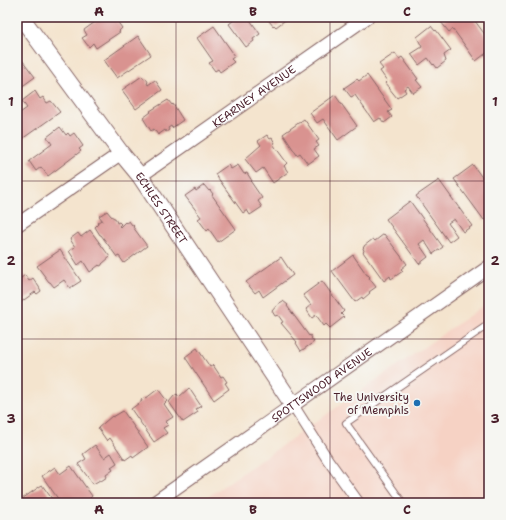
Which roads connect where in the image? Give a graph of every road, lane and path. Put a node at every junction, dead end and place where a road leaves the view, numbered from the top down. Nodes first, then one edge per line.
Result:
1 (21, 17) edge
2 (367, 17) edge
3 (121, 152) junction
4 (140, 176) junction
5 (17, 225) edge
6 (489, 267) edge
7 (489, 324) edge
8 (293, 405) junction
9 (154, 503) edge
10 (359, 503) edge
11 (404, 503) edge

1 - 3 street, ECHLES STREET
2 - 4 street, KEARNEY AVENUE
3 - 4 street, ECHLES STREET
3 - 5 street
4 - 8 street, ECHLES STREET
6 - 8 street, SPOTTSWOOD AVENUE
7 - 11 lane
8 - 9 street, SPOTTSWOOD AVENUE
8 - 10 street

